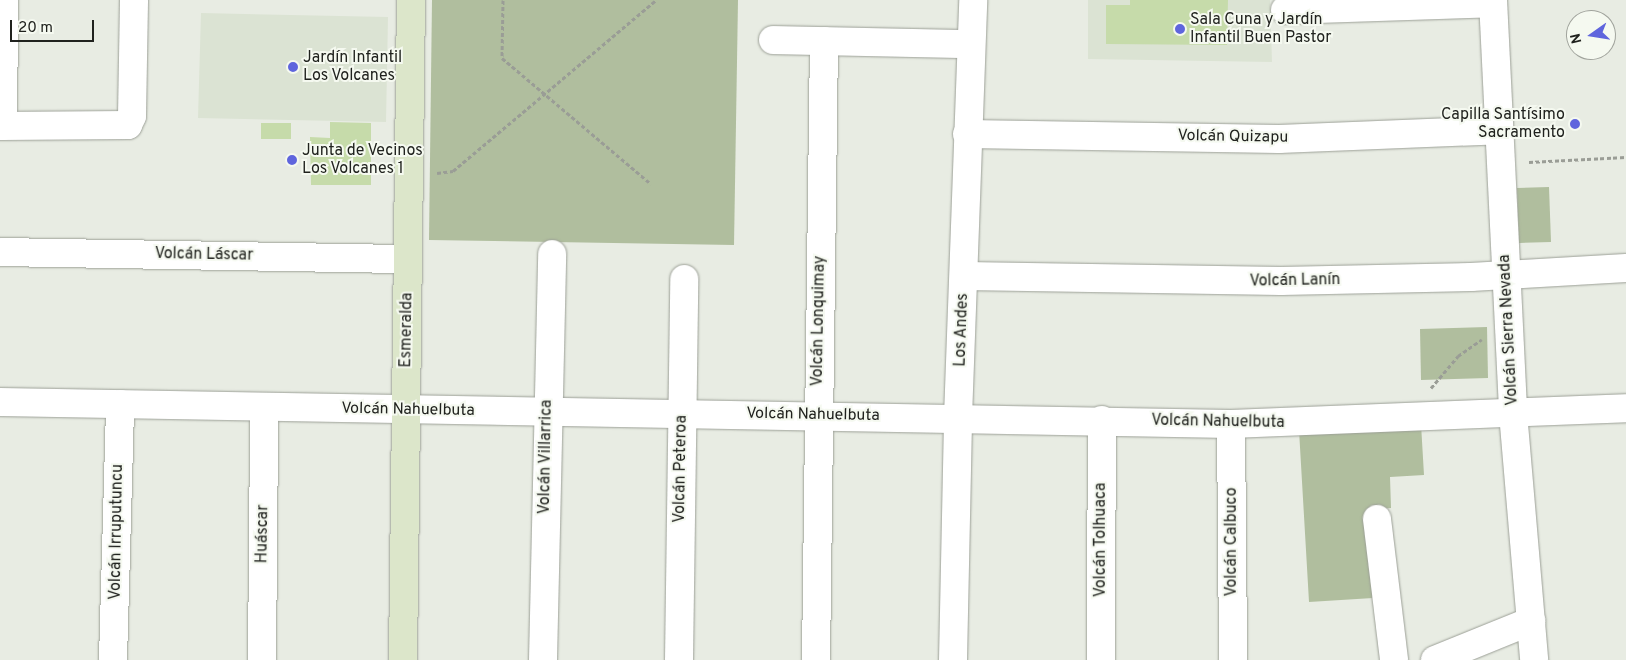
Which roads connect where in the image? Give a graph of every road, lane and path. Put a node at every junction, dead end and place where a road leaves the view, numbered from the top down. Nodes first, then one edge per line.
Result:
1 (4, 0) edge
2 (134, 0) edge
3 (412, 0) edge
4 (503, 0) edge
5 (656, 0) edge
6 (973, 0) edge
7 (1493, 1) edge
8 (1285, 10) dead end
9 (773, 40) dead end
10 (824, 41) junction
11 (970, 44) junction
12 (544, 94) junction
13 (1, 126) edge
14 (1499, 130) junction
15 (967, 134) junction
16 (1626, 157) edge
17 (1501, 164) junction
18 (409, 176) junction
19 (651, 184) dead end
20 (0, 252) edge
21 (552, 254) dead end
22 (408, 259) junction
23 (1626, 268) edge
24 (1506, 275) junction
25 (964, 276) junction
26 (684, 279) dead end
27 (1508, 319) junction
28 (0, 402) edge
29 (120, 404) junction
30 (264, 407) junction
31 (1626, 408) edge
32 (406, 410) junction
33 (546, 412) junction
34 (1513, 413) junction
35 (682, 414) junction
36 (817, 415) junction
37 (958, 417) junction
38 (1405, 419) junction
39 (1102, 420) junction
40 (1231, 424) junction
41 (1377, 519) dead end
42 (1531, 621) junction
43 (113, 660) edge
44 (262, 660) edge
45 (404, 660) edge
46 (543, 660) edge
47 (679, 660) edge
48 (816, 660) edge
49 (953, 660) edge
50 (1101, 660) edge
51 (1233, 660) edge
52 (1394, 660) edge
53 (1435, 660) edge
54 (1534, 660) edge

1 - 13 street
2 - 13 street
3 - 18 street, Esmeralda
4 - 12 path
5 - 12 path
6 - 11 street, Los Andes
7 - 8 street
7 - 14 street, Volcán Sierra Nevada
9 - 10 street
10 - 11 street
10 - 36 street, Volcán Lonquimay
11 - 15 street, Los Andes
12 - 18 path
12 - 19 path
14 - 15 street, Volcán Quizapu
14 - 17 street, Volcán Sierra Nevada
15 - 25 street, Los Andes
16 - 17 path
17 - 24 street, Volcán Sierra Nevada
18 - 22 street, Esmeralda
20 - 22 street, Volcán Láscar
21 - 33 street, Volcán Villarrica
22 - 32 street, Esmeralda
23 - 24 street, Volcán Lanín
24 - 25 street, Volcán Lanín
24 - 27 street, Volcán Sierra Nevada
25 - 37 street, Los Andes
26 - 35 street, Volcán Peteroa
27 - 34 street, Volcán Sierra Nevada
27 - 38 path
28 - 29 street, Volcán Nahuelbuta
29 - 30 street, Volcán Nahuelbuta
29 - 43 street, Volcán Irruputuncu
30 - 32 street, Volcán Nahuelbuta
30 - 44 street, Huáscar
31 - 34 street, Volcán Nahuelbuta
32 - 33 street, Volcán Nahuelbuta
32 - 45 street, Esmeralda
33 - 35 street, Volcán Nahuelbuta
33 - 46 street, Volcán Villarrica
34 - 38 street, Volcán Nahuelbuta
34 - 42 street, Volcán Sierra Nevada
35 - 36 street, Volcán Nahuelbuta
35 - 47 street, Volcán Peteroa
36 - 37 street, Volcán Nahuelbuta
36 - 48 street, Volcán Lonquimay
37 - 39 street, Volcán Nahuelbuta
37 - 49 street, Los Andes
38 - 40 street, Volcán Nahuelbuta
39 - 40 street, Volcán Nahuelbuta
39 - 50 street, Volcán Tolhuaca
40 - 51 street, Volcán Calbuco
41 - 52 street
42 - 53 street
42 - 54 street, Volcán Sierra Nevada

